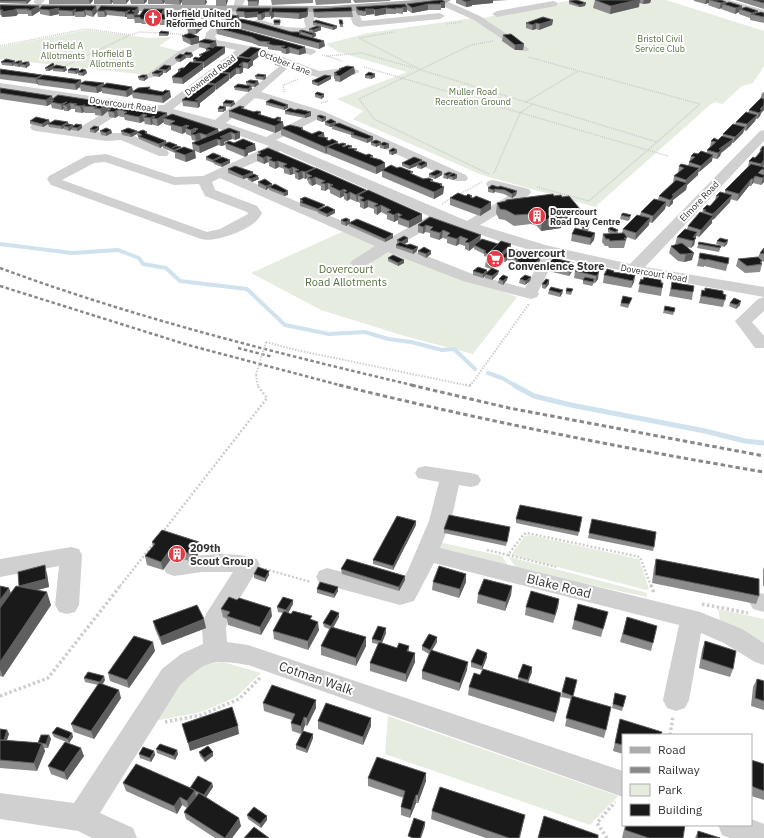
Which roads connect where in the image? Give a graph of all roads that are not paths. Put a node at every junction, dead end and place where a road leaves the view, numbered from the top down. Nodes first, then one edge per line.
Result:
1 (443, 0) edge
2 (521, 0) edge
3 (719, 0) edge
4 (392, 3) edge
5 (37, 4) edge
6 (553, 4) dead end
7 (238, 5) edge
8 (353, 5) edge
9 (313, 6) edge
10 (539, 6) junction
11 (0, 7) edge
12 (764, 13) edge
13 (497, 14) dead end
14 (441, 21) road end
15 (258, 22) edge
16 (209, 38) junction
17 (273, 42) edge
18 (240, 48) junction
19 (311, 52) road end
20 (526, 53) road end
21 (284, 67) dead end
22 (354, 72) edge
23 (150, 76) dead end
24 (0, 86) edge
25 (256, 94) junction
26 (126, 104) junction
27 (166, 109) junction
28 (318, 114) junction
29 (218, 124) junction
30 (36, 127) edge
31 (79, 133) junction
32 (764, 134) edge
33 (266, 140) junction
34 (280, 146) junction
35 (163, 153) dead end
36 (416, 158) junction
37 (402, 165) edge
38 (220, 173) junction
39 (380, 176) dead end
40 (461, 178) dead end
41 (205, 180) junction
42 (366, 183) junction
43 (486, 184) road end
44 (435, 213) junction
45 (469, 226) junction
46 (388, 245) junction
47 (556, 251) junction
48 (358, 263) dead end
49 (634, 270) junction
50 (764, 292) edge
51 (764, 302) edge
52 (761, 344) dead end
53 (425, 472) dead end
54 (451, 477) junction
55 (471, 480) dead end
56 (423, 562) junction
57 (174, 567) dead end
58 (0, 568) edge
59 (321, 580) road end
60 (67, 605) dead end
61 (697, 611) junction
62 (215, 651) junction
63 (764, 655) edge
64 (676, 700) dead end
65 (622, 790) edge
66 (0, 806) edge
67 (81, 818) junction
68 (734, 826) edge
69 (122, 838) edge
70 (764, 838) edge

1 - 4 main road
1 - 20 street
2 - 10 street
3 - 12 street
4 - 8 main road
5 - 7 main road
5 - 11 main road
6 - 10 street
7 - 9 main road
7 - 16 street
8 - 9 main road
8 - 14 street
9 - 15 street
10 - 13 street
16 - 18 street, Downend Road
16 - 23 street
17 - 19 street
18 - 22 street, October Lane
18 - 27 street, Downend Road
21 - 25 street
24 - 26 street, Dovercourt Road
25 - 28 street
25 - 29 street
26 - 27 street, Dovercourt Road
26 - 31 street
27 - 29 street, Dovercourt Road
28 - 33 street
28 - 36 street
29 - 33 street, Dovercourt Road
30 - 31 street
31 - 35 street
32 - 49 street, Elmore Road
33 - 34 street, Dovercourt Road
34 - 38 street
34 - 42 street, Dovercourt Road
36 - 37 street
36 - 40 street
38 - 41 street
38 - 46 street
39 - 42 street
41 - 41 street
42 - 44 street, Dovercourt Road
43 - 45 street
44 - 45 street, Dovercourt Road
44 - 46 street
45 - 47 street, Dovercourt Road
46 - 47 street
46 - 48 street
47 - 49 street, Dovercourt Road
49 - 50 street, Dovercourt Road
51 - 52 street
53 - 54 street
54 - 55 street
54 - 56 street
56 - 59 street
56 - 61 street, Blake Road
57 - 62 street
58 - 60 street
61 - 63 street, Blake Road
61 - 64 street
62 - 65 street, Cotman Walk
62 - 67 street, Cotman Walk
66 - 67 street
67 - 69 street
68 - 70 street

